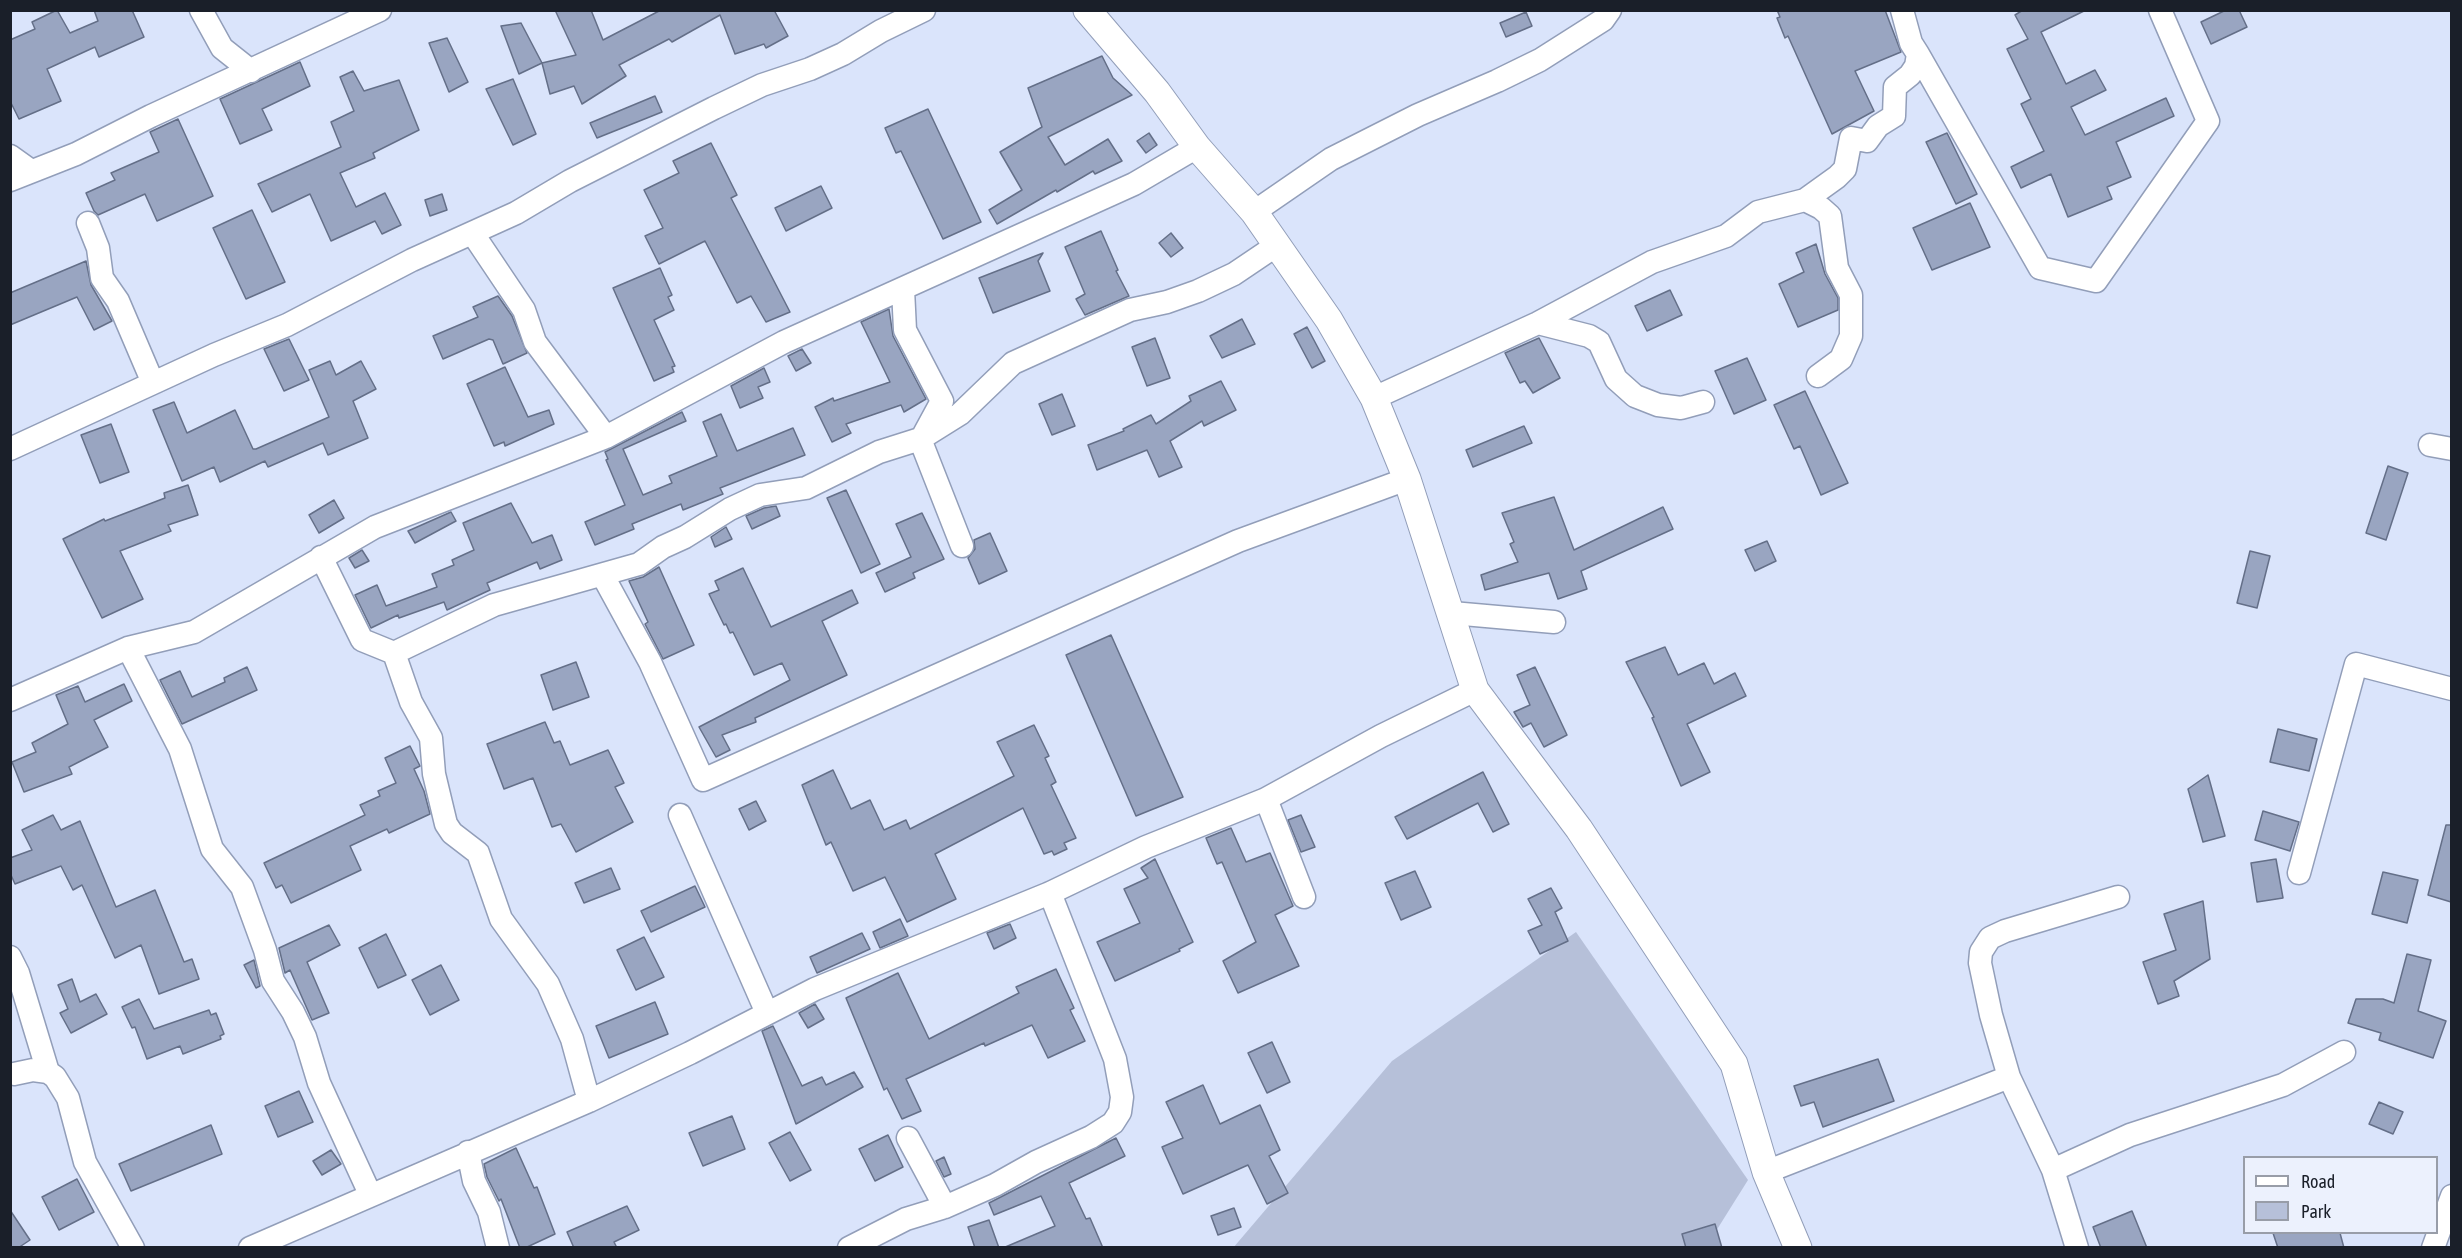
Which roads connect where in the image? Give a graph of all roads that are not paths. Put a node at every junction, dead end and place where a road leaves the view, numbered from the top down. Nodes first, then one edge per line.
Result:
1 (201, 10) edge
2 (380, 10) edge
3 (924, 10) edge
4 (1087, 10) edge
5 (1610, 10) edge
6 (1902, 10) edge
7 (2160, 10) edge
8 (1918, 54) junction
9 (251, 71) junction
10 (1197, 147) junction
11 (10, 156) edge
12 (21, 175) edge
13 (1805, 200) junction
14 (1254, 212) junction
15 (88, 222) dead end
16 (473, 234) junction
17 (1277, 245) junction
18 (903, 289) junction
19 (1538, 323) junction
20 (1818, 376) dead end
21 (153, 383) junction
22 (1374, 398) junction
23 (1703, 402) dead end
24 (606, 437) junction
25 (920, 440) junction
26 (10, 449) edge
27 (1407, 479) junction
28 (962, 546) dead end
29 (321, 557) junction
30 (603, 576) junction
31 (1452, 613) junction
32 (1554, 622) dead end
33 (128, 648) junction
34 (394, 653) junction
35 (2451, 689) edge
36 (1475, 690) junction
37 (10, 700) edge
38 (1266, 799) junction
39 (680, 815) dead end
40 (2300, 873) dead end
41 (1050, 893) junction
42 (1304, 897) dead end
43 (2118, 897) dead end
44 (10, 957) edge
45 (768, 1013) junction
46 (2344, 1052) dead end
47 (48, 1072) junction
48 (14, 1074) dead end
49 (2009, 1077) junction
50 (589, 1101) junction
51 (908, 1138) dead end
52 (468, 1152) junction
53 (2053, 1170) junction
54 (1766, 1172) junction
55 (370, 1194) junction
56 (2451, 1196) edge
57 (945, 1208) junction
58 (2438, 1234) edge
59 (133, 1248) edge
60 (250, 1248) edge
61 (498, 1248) edge
62 (849, 1248) edge
63 (1798, 1248) edge
64 (2077, 1248) edge

1 - 9 street
2 - 9 street
3 - 16 street
4 - 10 street
5 - 14 street
6 - 8 street
7 - 8 street
8 - 13 street
9 - 12 street
10 - 14 street
10 - 18 street
11 - 12 street
13 - 19 street
13 - 20 street
14 - 17 street
15 - 21 street
16 - 21 street
16 - 24 street
17 - 22 street
17 - 25 street
18 - 24 street
18 - 25 street
19 - 22 street
19 - 23 street
21 - 26 street
22 - 27 street
24 - 29 street
25 - 28 street
25 - 30 street
27 - 30 street
27 - 31 street
29 - 33 street
29 - 34 street
30 - 34 street
31 - 32 street
31 - 36 street
33 - 37 street
33 - 55 street
34 - 50 street
35 - 40 street
36 - 38 street
36 - 54 street
38 - 41 street
38 - 42 street
39 - 45 street
41 - 45 street
41 - 57 street
43 - 49 street
44 - 47 street
45 - 50 street
46 - 53 street
47 - 48 street
47 - 59 street
49 - 53 street
49 - 54 street
50 - 52 street
51 - 57 street
52 - 55 street
52 - 61 street
53 - 64 street
54 - 63 street
55 - 60 street
56 - 58 street
57 - 62 street

